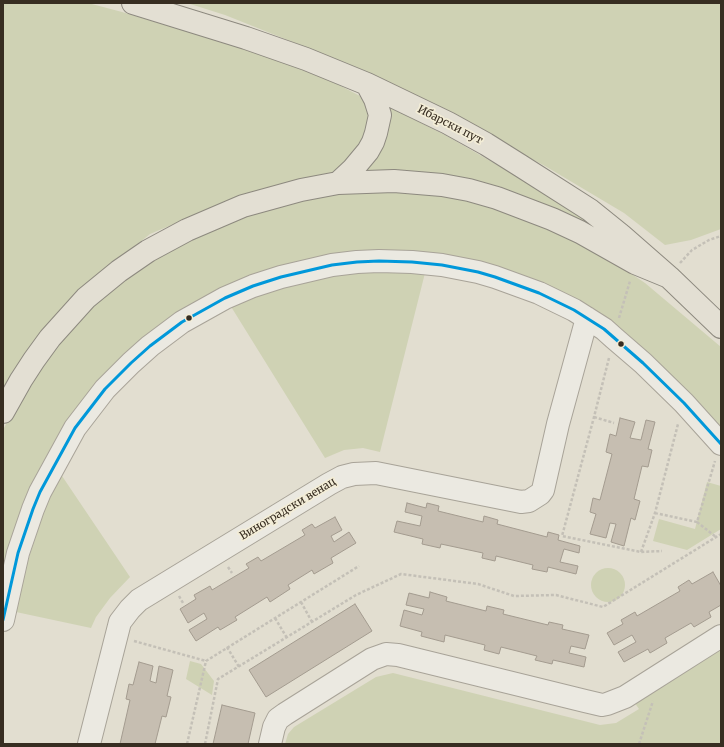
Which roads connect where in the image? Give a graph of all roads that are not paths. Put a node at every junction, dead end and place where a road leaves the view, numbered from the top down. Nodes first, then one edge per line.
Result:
1 (133, 3) edge
2 (367, 84) junction
3 (338, 183) junction
4 (669, 277) junction
5 (587, 318) junction
6 (721, 327) edge
7 (3, 412) edge
8 (721, 444) edge
9 (3, 620) edge
10 (721, 636) edge
11 (89, 744) edge
12 (270, 744) edge

1 - 2 main road, Ибарски пут
2 - 3 main road
2 - 4 main road, Ибарски пут
3 - 4 main road
3 - 7 main road
4 - 6 main road, Ибарски пут
5 - 8 street
5 - 9 street
5 - 11 street, Виноградски венац
10 - 12 street

